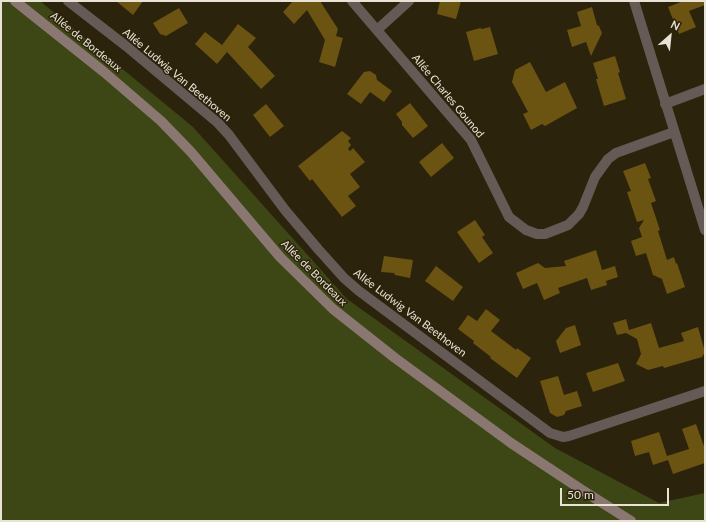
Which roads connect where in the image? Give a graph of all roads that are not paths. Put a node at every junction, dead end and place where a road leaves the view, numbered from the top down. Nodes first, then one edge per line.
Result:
1 (15, 1) edge
2 (68, 1) edge
3 (352, 1) edge
4 (409, 1) edge
5 (634, 1) edge
6 (377, 30) junction
7 (705, 89) edge
8 (665, 104) junction
9 (674, 132) junction
10 (705, 230) edge
11 (705, 391) edge
12 (631, 521) edge

1 - 12 main road, Allée de Bordeaux
2 - 11 street, Allée Ludwig Van Beethoven
3 - 6 street, Allée Charles Gounod
4 - 6 street
5 - 8 street
6 - 9 street, Allée Charles Gounod
7 - 8 street
8 - 9 street
9 - 10 street

